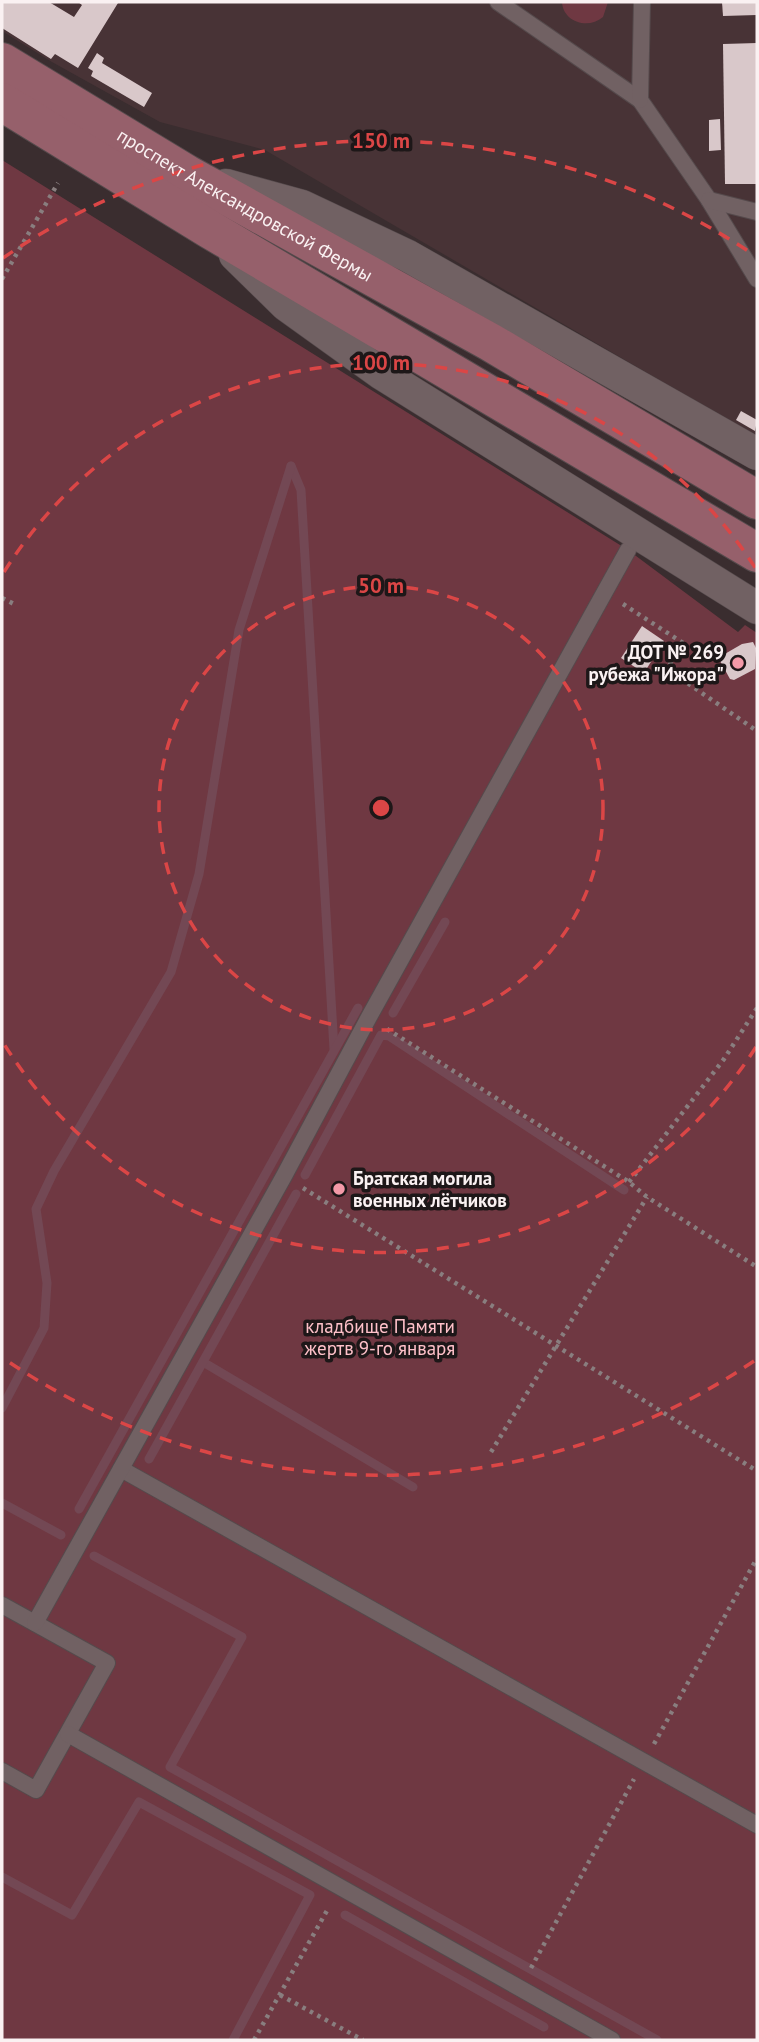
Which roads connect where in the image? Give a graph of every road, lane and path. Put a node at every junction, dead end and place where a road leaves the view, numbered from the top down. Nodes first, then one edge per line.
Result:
1 (498, 2) edge
2 (642, 2) edge
3 (2, 62) edge
4 (640, 100) junction
5 (2, 102) edge
6 (187, 174) junction
7 (58, 183) dead end
8 (709, 200) junction
9 (757, 212) edge
10 (209, 229) junction
11 (2, 279) edge
12 (757, 279) edge
13 (757, 454) edge
14 (757, 500) edge
15 (628, 550) dead end
16 (757, 553) edge
17 (604, 592) junction
18 (2, 598) edge
19 (15, 604) dead end
20 (757, 608) edge
21 (757, 731) edge
22 (757, 1008) edge
23 (369, 1017) junction
24 (284, 1176) junction
25 (629, 1182) junction
26 (648, 1197) junction
27 (757, 1267) edge
28 (554, 1346) junction
29 (491, 1451) dead end
30 (121, 1469) junction
31 (757, 1471) edge
32 (2, 1605) edge
33 (35, 1623) junction
34 (68, 1734) junction
35 (2, 1770) edge
36 (757, 1825) edge
37 (340, 1887) junction
38 (280, 1995) junction
39 (254, 2040) edge
40 (363, 2040) edge
41 (611, 2040) edge

1 - 4 lane
2 - 4 lane
3 - 6 main road, проспект Александровской Фермы
4 - 8 lane
5 - 10 main road, проспект Александровской Фермы
6 - 13 street
6 - 14 main road, проспект Александровской Фермы
7 - 11 path
8 - 9 lane
8 - 12 lane
10 - 16 main road, проспект Александровской Фермы
10 - 20 street
15 - 17 lane
17 - 21 path
17 - 23 lane
18 - 19 path
22 - 25 path
23 - 24 lane
23 - 25 path
24 - 28 path
24 - 30 lane
25 - 26 path
26 - 27 path
26 - 28 path
28 - 29 path
28 - 31 path
30 - 33 lane
30 - 36 lane
32 - 33 lane
33 - 34 lane
34 - 35 lane
34 - 37 lane
37 - 38 path
37 - 41 lane
38 - 39 path
38 - 40 path

